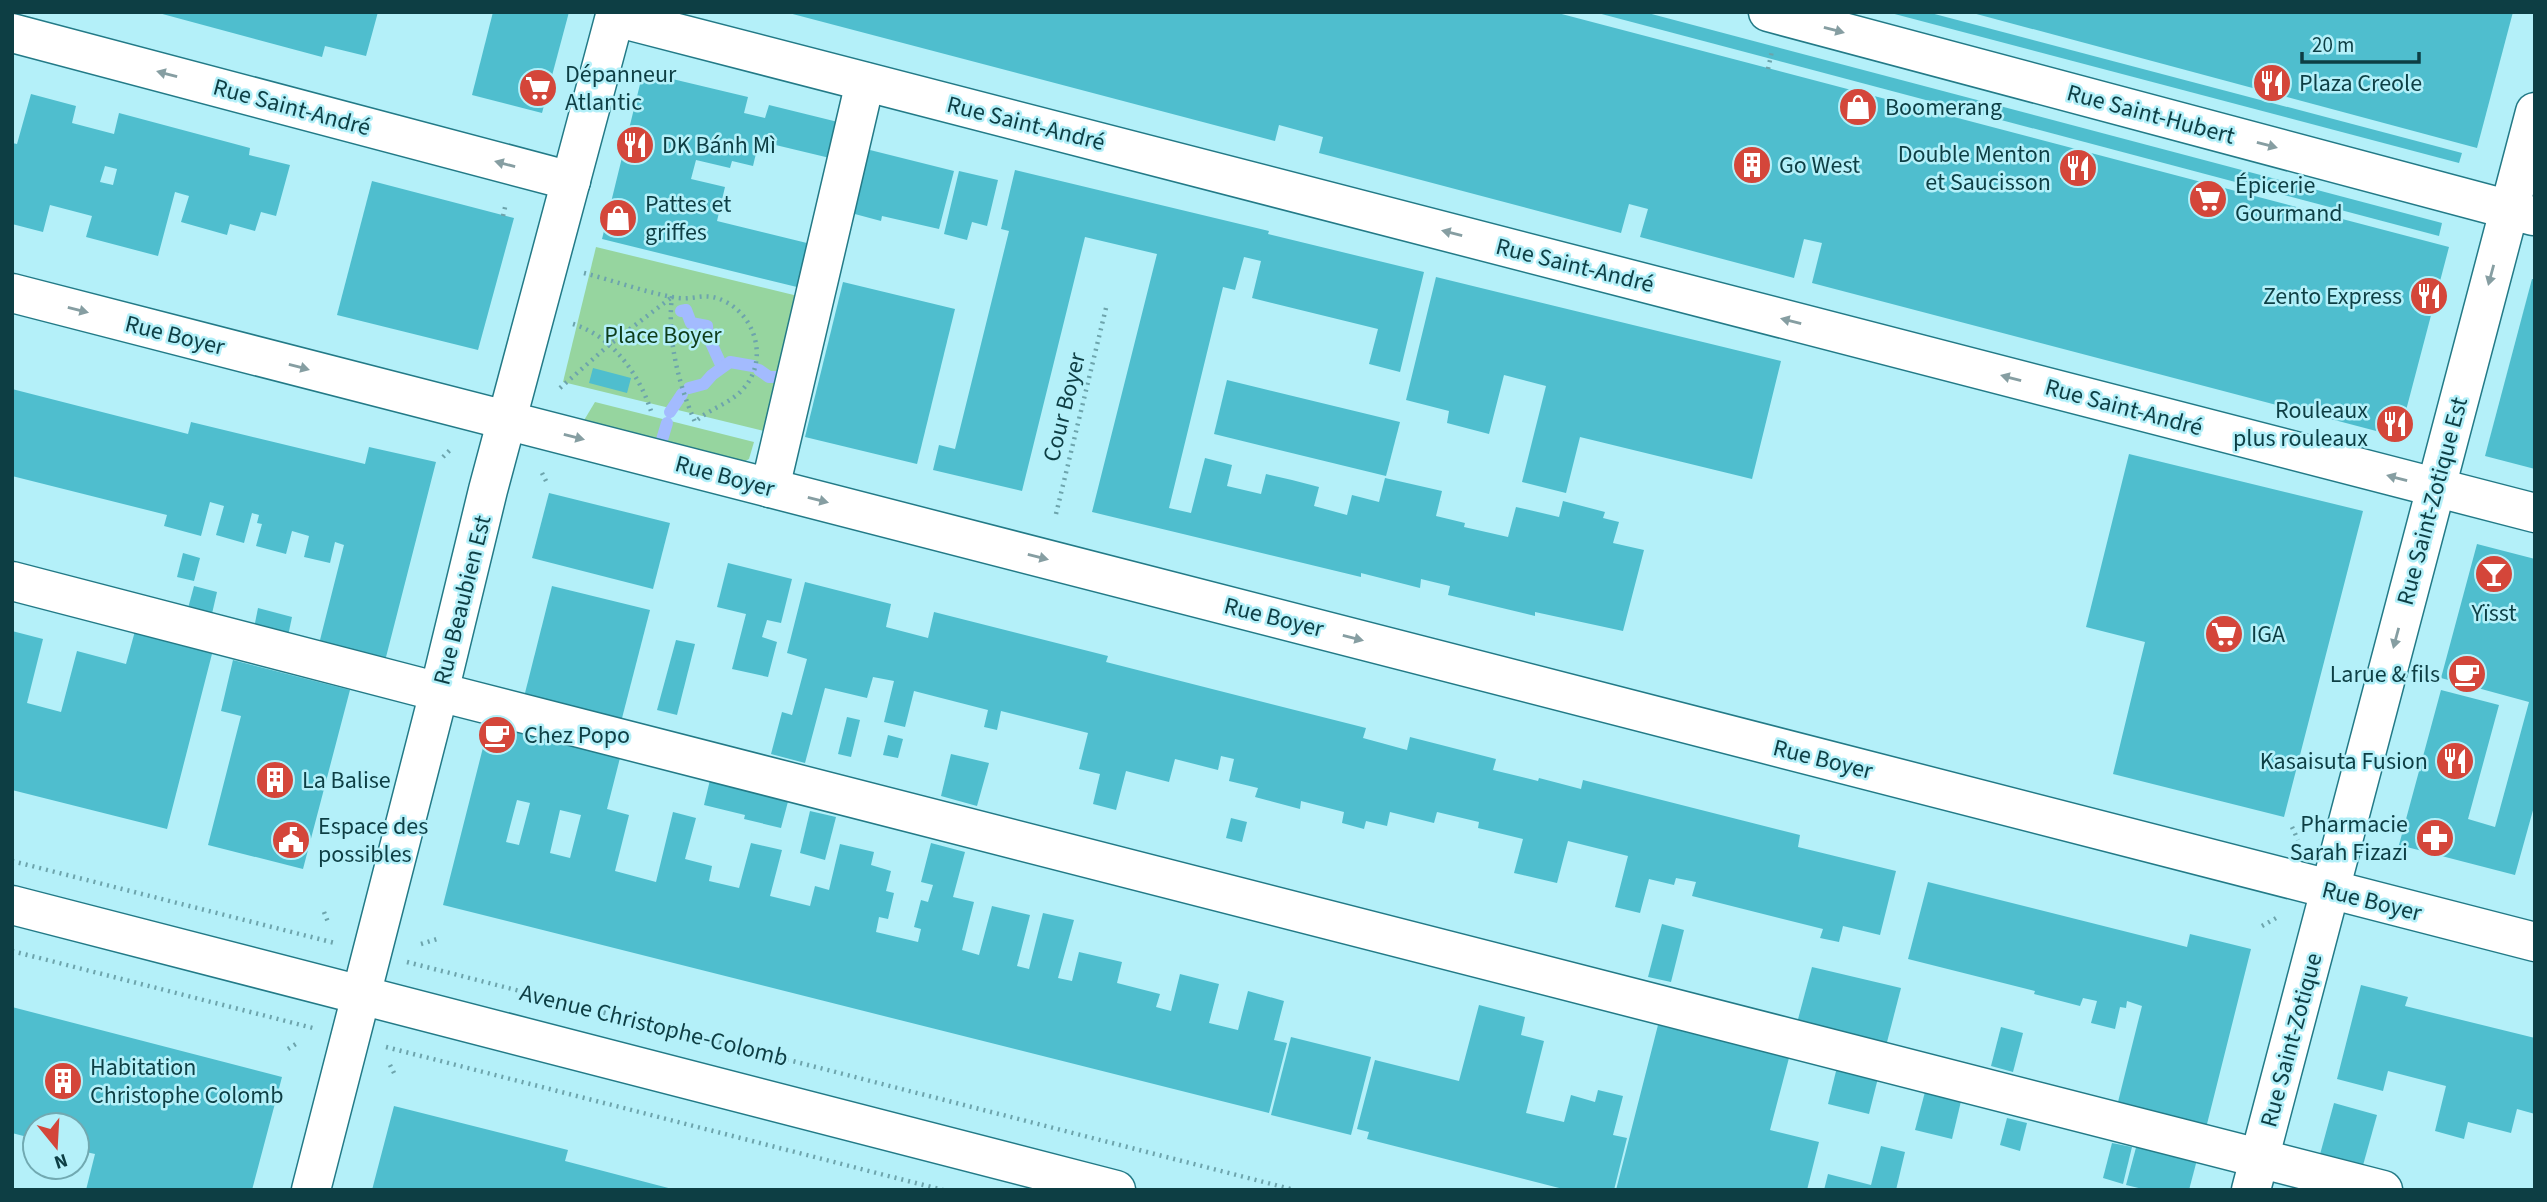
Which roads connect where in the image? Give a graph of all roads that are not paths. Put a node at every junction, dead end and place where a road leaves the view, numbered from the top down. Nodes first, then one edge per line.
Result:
1 (1768, 12) edge
2 (616, 14) edge
3 (12, 33) edge
4 (865, 82) junction
5 (2535, 112) edge
6 (571, 181) junction
7 (2522, 213) edge
8 (12, 293) edge
9 (507, 421) junction
10 (770, 488) junction
11 (2436, 488) junction
12 (2535, 513) edge
13 (12, 581) edge
14 (439, 692) junction
15 (2330, 890) junction
16 (12, 905) edge
17 (2535, 942) edge
18 (360, 995) junction
19 (2255, 1174) edge
20 (311, 1190) edge
21 (1116, 1190) edge
22 (2383, 1190) edge

1 -> 7 street, Rue Saint-Hubert
2 - 4 street, Rue Saint-André
2 - 6 street, Rue Beaubien Est
6 -> 3 street, Rue Saint-André
4 - 10 street
11 -> 4 street, Rue Saint-André
5 - 7 street, Rue Saint-Zotique Est
6 - 9 street, Rue Beaubien Est
7 -> 11 street, Rue Saint-Zotique Est
8 -> 9 street, Rue Boyer
9 -> 10 street, Rue Boyer
9 - 14 street, Rue Beaubien Est
10 -> 15 street, Rue Boyer
11 - 12 street, Rue Saint-André
11 -> 15 street, Rue Saint-Zotique Est
13 - 14 street
14 - 18 street, Rue Beaubien Est
14 - 19 street
15 - 17 street, Rue Boyer
15 - 19 street, Rue Saint-Zotique
16 - 18 street, Avenue Christophe-Colomb
18 - 20 street, Rue Beaubien Est
18 - 21 street, Avenue Christophe-Colomb
19 - 22 street

